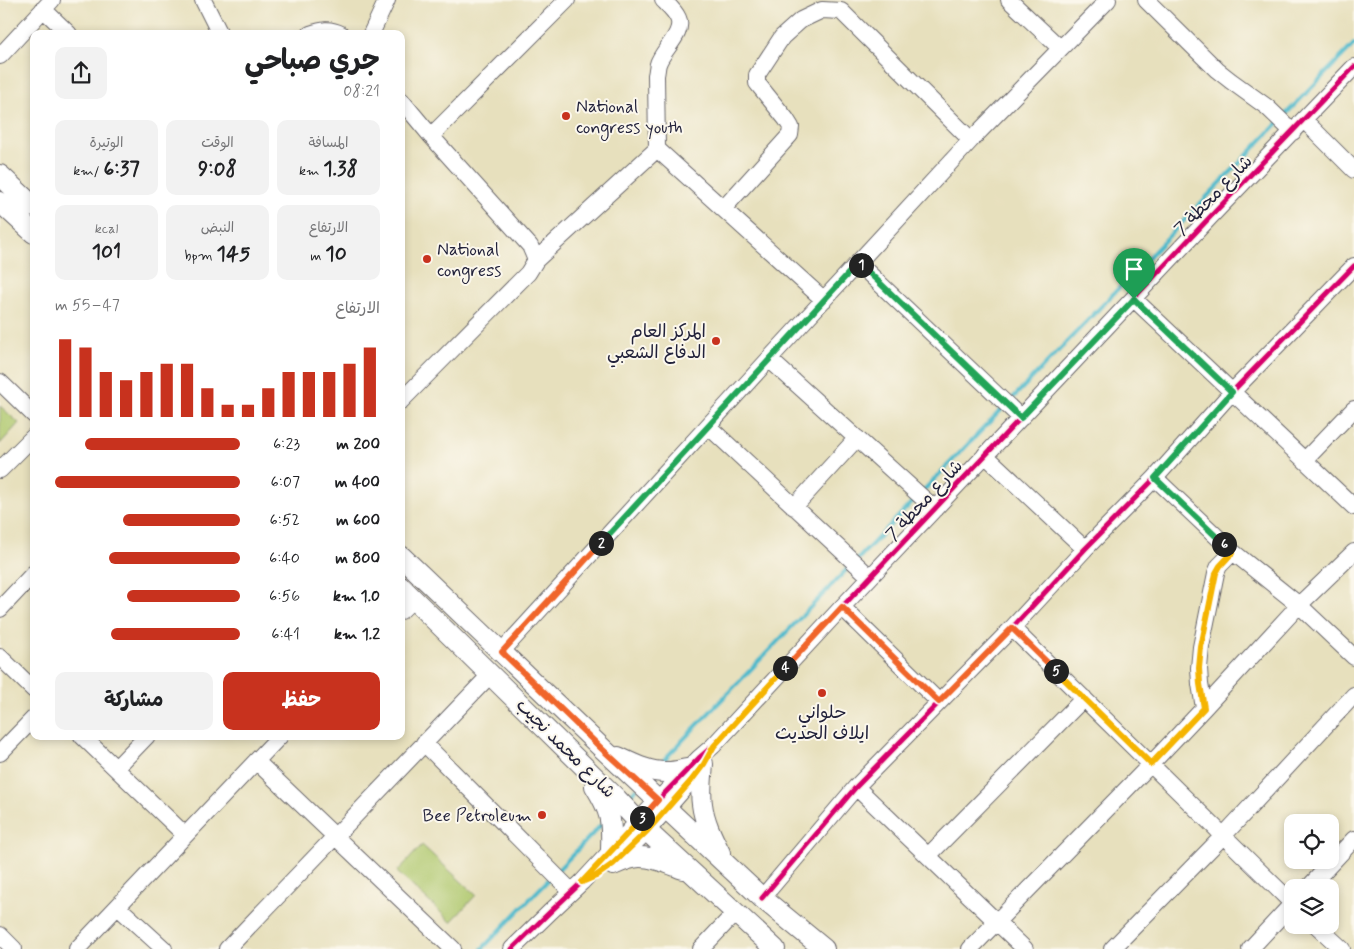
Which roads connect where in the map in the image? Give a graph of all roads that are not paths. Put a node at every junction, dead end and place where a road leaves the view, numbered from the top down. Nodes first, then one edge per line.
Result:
1 (203, 0) edge
2 (387, 0) edge
3 (566, 0) edge
4 (663, 0) edge
5 (1009, 0) edge
6 (1108, 0) edge
7 (1146, 0) edge
8 (48, 5) edge
9 (65, 30) edge
10 (218, 30) edge
11 (372, 30) edge
12 (1060, 48) junction
13 (0, 56) edge
14 (1354, 67) edge
15 (405, 105) edge
16 (1298, 126) junction
17 (431, 136) junction
18 (971, 140) junction
19 (657, 149) junction
20 (1354, 170) edge
21 (0, 175) edge
22 (0, 202) edge
23 (30, 203) edge
24 (723, 209) junction
25 (30, 229) edge
26 (536, 260) junction
27 (858, 263) junction
28 (1354, 266) edge
29 (1134, 299) junction
30 (824, 300) junction
31 (770, 359) junction
32 (0, 382) edge
33 (1232, 392) junction
34 (405, 398) edge
35 (1354, 409) edge
36 (30, 411) edge
37 (1021, 418) junction
38 (708, 426) junction
39 (857, 438) junction
40 (30, 440) edge
41 (985, 456) junction
42 (1305, 460) junction
43 (0, 470) edge
44 (1155, 478) junction
45 (794, 507) junction
46 (1354, 507) edge
47 (935, 509) junction
48 (1085, 549) junction
49 (1233, 552) junction
50 (1354, 552) edge
51 (405, 560) edge
52 (30, 578) edge
53 (870, 578) junction
54 (405, 599) edge
55 (1298, 605) junction
56 (842, 607) junction
57 (0, 609) edge
58 (1012, 628) junction
59 (502, 652) junction
60 (0, 657) edge
61 (1354, 657) edge
62 (491, 674) junction
63 (30, 686) edge
64 (1354, 695) edge
65 (1084, 698) junction
66 (939, 702) junction
67 (1204, 708) junction
68 (30, 722) edge
69 (86, 740) edge
70 (142, 740) edge
71 (276, 740) edge
72 (424, 743) junction
73 (602, 749) junction
74 (0, 753) edge
75 (256, 762) junction
76 (1151, 764) junction
77 (696, 766) junction
78 (583, 767) junction
79 (116, 768) junction
80 (856, 787) junction
81 (662, 805) junction
82 (643, 826) junction
83 (185, 835) junction
84 (1224, 835) junction
85 (334, 836) junction
86 (1354, 839) edge
87 (928, 856) junction
88 (612, 857) junction
89 (726, 863) junction
90 (692, 872) junction
91 (1316, 879) edge
92 (577, 886) junction
93 (1284, 896) edge
94 (762, 898) junction
95 (118, 907) junction
96 (735, 913) junction
97 (1284, 913) edge
98 (996, 922) junction
99 (1326, 934) edge
100 (0, 935) edge
101 (14, 949) edge
102 (77, 949) edge
103 (164, 949) edge
104 (227, 949) edge
105 (453, 949) edge
106 (512, 949) edge
107 (701, 949) edge
108 (775, 949) edge
109 (824, 949) edge
110 (970, 949) edge
111 (1024, 949) edge
112 (1112, 949) edge
113 (1250, 949) edge
114 (1342, 949) edge

1 - 10 street
2 - 11 street
3 - 17 street
4 - 19 street
5 - 12 street
6 - 12 street
7 - 16 street
8 - 9 street
8 - 13 street
12 - 18 street
14 - 16 street, شارع محطة 7
15 - 17 street
16 - 20 street
16 - 29 street, شارع محطة 7
17 - 26 street
18 - 24 street
18 - 27 street
19 - 24 street
19 - 26 street
21 - 23 main road
22 - 25 main road
24 - 30 street
26 - 34 street
27 - 30 street
27 - 37 street
28 - 33 street
29 - 33 street
29 - 37 street, شارع محطة 7
30 - 31 street
31 - 38 street
31 - 39 street
32 - 36 street
33 - 42 street
33 - 44 street
35 - 42 street
37 - 41 street, شارع محطة 7
38 - 45 street
38 - 59 street
39 - 45 street
39 - 47 street
40 - 43 street
41 - 47 street, شارع محطة 7
41 - 48 street
42 - 46 street
44 - 48 street
44 - 49 street
45 - 53 street
47 - 53 street, شارع محطة 7
48 - 58 street
49 - 55 street
49 - 67 street
50 - 55 street
51 - 59 main road, شارع محمد نجيب
52 - 57 street
53 - 56 street, شارع محطة 7
54 - 62 main road, شارع محمد نجيب
55 - 61 street
55 - 67 street
56 - 66 street
56 - 77 street, شارع محطة 7
58 - 65 street
58 - 66 street
59 - 73 main road, شارع محمد نجيب
60 - 63 street
62 - 72 street
62 - 78 main road, شارع محمد نجيب
64 - 84 street
65 - 76 street
65 - 87 street
66 - 80 street
67 - 76 street
68 - 74 street
69 - 79 street
70 - 79 street
71 - 75 street
72 - 85 street
72 - 92 street
73 - 77 main road
73 - 81 main road, شارع محمد نجيب
75 - 83 street
75 - 85 street
76 - 84 street
76 - 98 street
77 - 81 street, شارع محطة 7
77 - 89 main road
78 - 82 main road, شارع محمد نجيب
78 - 88 main road
79 - 83 street
80 - 87 street
80 - 94 street
81 - 82 street, شارع محطة 7
81 - 89 main road, شارع محمد نجيب
82 - 88 street, شارع محطة 7
82 - 90 main road, شارع محمد نجيب
83 - 95 street
84 - 93 street
84 - 112 street
85 - 104 street
85 - 105 street
86 - 91 street
87 - 98 street
88 - 90 main road
88 - 92 street, شارع محطة 7
89 - 94 main road, شارع محمد نجيب
90 - 96 main road, شارع محمد نجيب
92 - 106 street, شارع محطة 7
94 - 109 main road, شارع محمد نجيب
95 - 102 street
95 - 103 street
96 - 107 street
96 - 108 main road, شارع محمد نجيب
97 - 113 street
98 - 110 street
98 - 111 street
99 - 114 street
100 - 101 street

